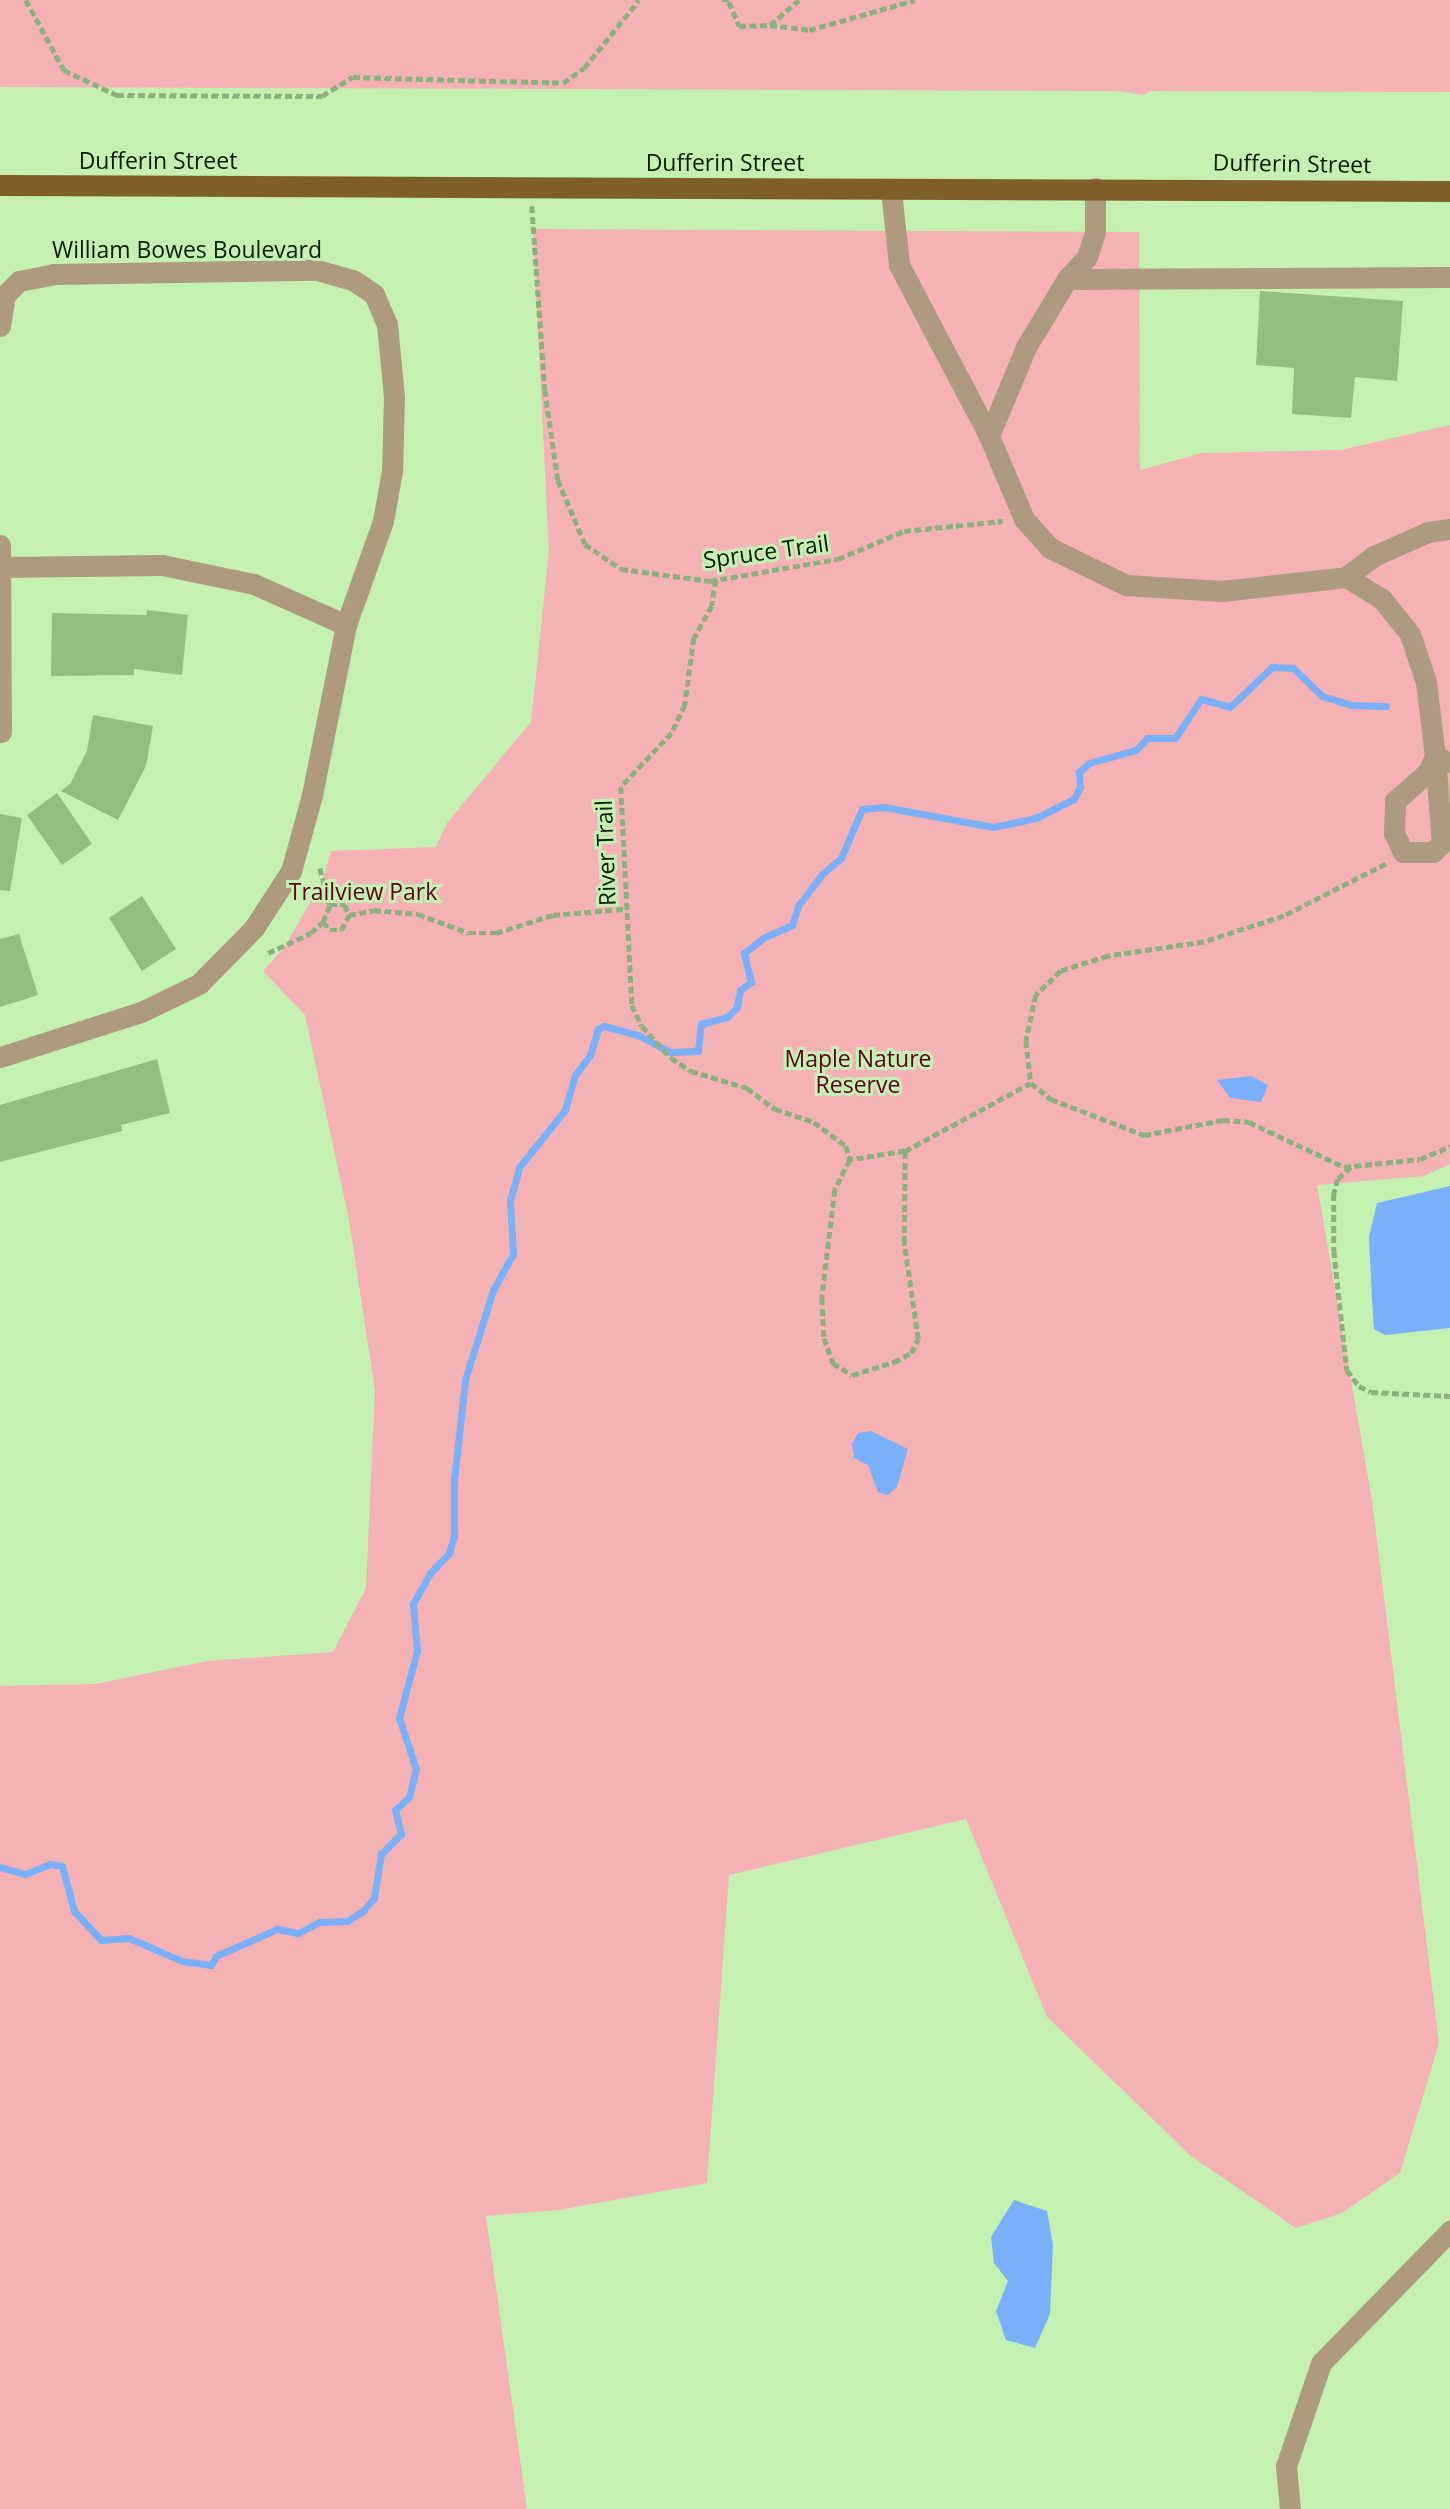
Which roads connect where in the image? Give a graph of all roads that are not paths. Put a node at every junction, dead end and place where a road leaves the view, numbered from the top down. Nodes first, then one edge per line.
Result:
1 (0, 185) edge
2 (1095, 188) junction
3 (891, 190) junction
4 (1450, 191) edge
5 (1450, 277) edge
6 (1067, 279) junction
7 (0, 326) edge
8 (989, 436) junction
9 (1450, 529) edge
10 (0, 545) edge
11 (1, 567) edge
12 (1346, 577) junction
13 (346, 625) junction
14 (1, 732) edge
15 (1443, 760) edge
16 (0, 1057) edge
17 (1450, 2231) edge
18 (1290, 2509) edge

1 - 3 main road, Dufferin Street
2 - 3 main road, Dufferin Street
2 - 4 main road, Dufferin Street
2 - 6 street
3 - 8 street
5 - 6 street
6 - 8 street
7 - 13 street, William Bowes Boulevard
8 - 12 street
9 - 12 street
10 - 11 street
11 - 13 street
11 - 14 street
12 - 15 street
13 - 16 street, William Bowes Boulevard
15 - 15 street
17 - 18 street

